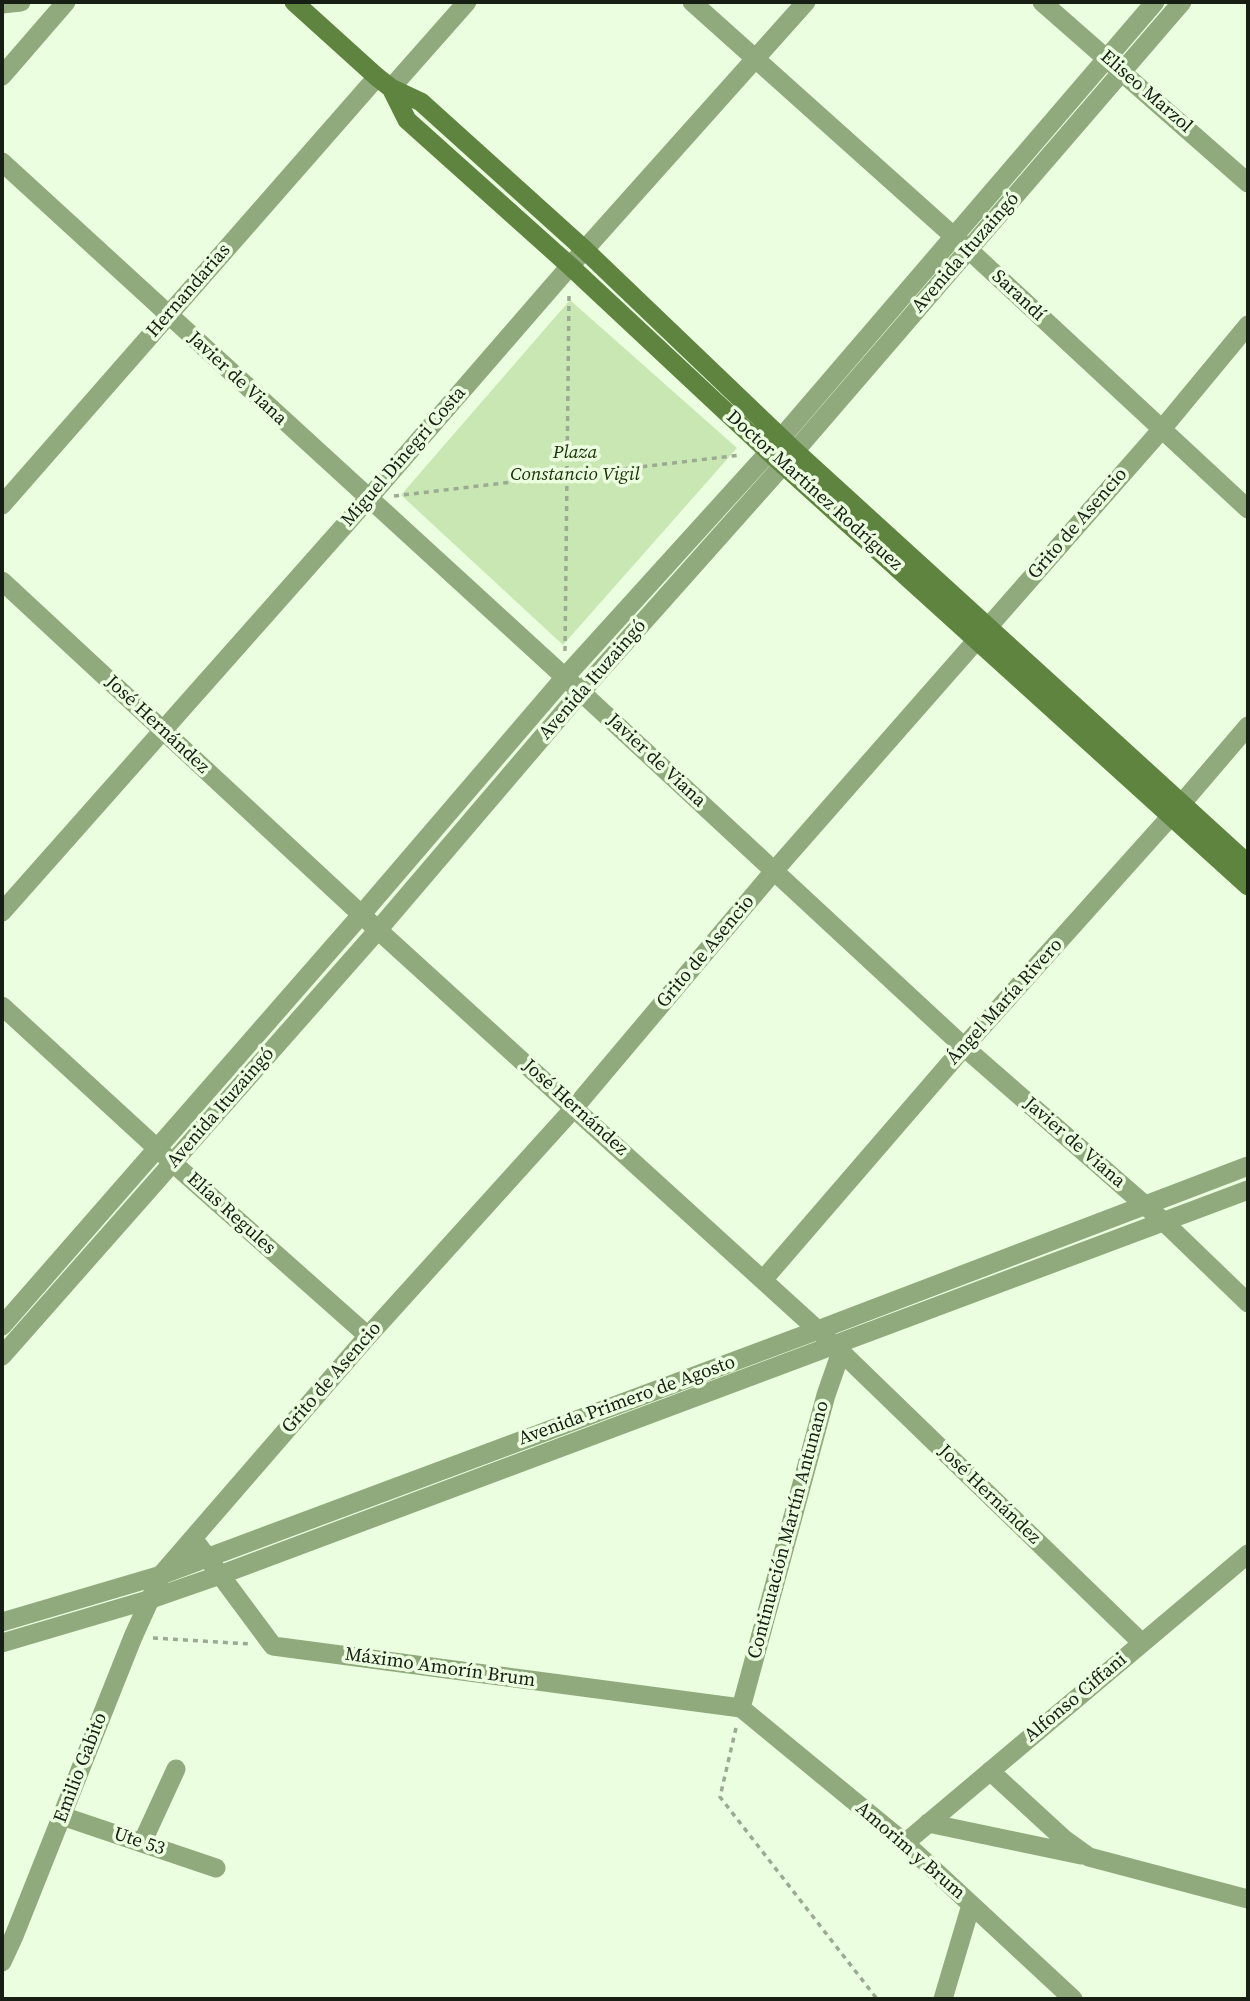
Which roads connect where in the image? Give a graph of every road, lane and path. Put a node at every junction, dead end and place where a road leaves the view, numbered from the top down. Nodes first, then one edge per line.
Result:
1 (21, 2) edge
2 (66, 2) edge
3 (294, 2) edge
4 (467, 2) edge
5 (692, 2) edge
6 (806, 2) edge
7 (1042, 2) edge
8 (1155, 2) edge
9 (1182, 2) edge
10 (2, 4) edge
11 (1107, 57) junction
12 (755, 58) junction
13 (1122, 71) junction
14 (2, 76) edge
15 (384, 82) junction
16 (2, 162) edge
17 (1248, 183) edge
18 (962, 244) junction
19 (585, 250) junction
20 (570, 266) junction
21 (169, 315) junction
22 (1248, 325) edge
23 (1162, 429) junction
24 (782, 451) junction
25 (567, 475) junction
26 (368, 499) junction
27 (2, 505) edge
28 (1248, 509) edge
29 (2, 581) edge
30 (982, 633) junction
31 (565, 677) junction
32 (581, 692) junction
33 (1248, 726) edge
34 (163, 731) junction
35 (1176, 810) junction
36 (1248, 864) edge
37 (774, 871) junction
38 (1248, 886) edge
39 (2, 912) edge
40 (361, 915) junction
41 (378, 930) junction
42 (2, 1006) edge
43 (964, 1047) junction
44 (575, 1107) junction
45 (157, 1148) junction
46 (173, 1163) junction
47 (1248, 1166) edge
48 (1248, 1190) edge
49 (1144, 1204) junction
50 (1163, 1221) junction
51 (763, 1280) junction
52 (1248, 1303) edge
53 (2, 1326) edge
54 (818, 1330) junction
55 (368, 1336) junction
56 (837, 1348) junction
57 (2, 1356) edge
58 (194, 1537) junction
59 (1248, 1553) edge
60 (206, 1557) junction
61 (161, 1575) junction
62 (220, 1575) junction
63 (150, 1599) junction
64 (2, 1622) edge
65 (132, 1637) junction
66 (1141, 1642) junction
67 (2, 1643) edge
68 (273, 1646) junction
69 (741, 1709) junction
70 (176, 1769) dead end
71 (990, 1771) junction
72 (62, 1816) junction
73 (928, 1823) junction
74 (142, 1843) junction
75 (905, 1843) junction
76 (1089, 1857) junction
77 (216, 1868) dead end
78 (1248, 1899) edge
79 (971, 1905) junction
80 (8, 1938) edge
81 (2, 1962) edge
82 (877, 1999) edge
83 (943, 1999) edge
84 (1073, 1999) edge

1 - 10 street
2 - 14 street
3 - 15 main road, Doctor Martínez Rodríguez
4 - 15 street, Hernandarias
5 - 12 street, Sarandí
6 - 12 street, Miguel Dinegri Costa
7 - 11 street, Eliseo Marzol
8 - 11 street, Avenida Ituzaingó
9 - 13 street, Avenida Ituzaingó
11 - 13 street, Eliseo Marzol
11 - 18 street, Avenida Ituzaingó
12 - 18 street, Sarandí
12 - 19 street, Miguel Dinegri Costa
13 - 17 street, Eliseo Marzol
13 - 18 street, Avenida Ituzaingó
15 - 19 main road, Doctor Martínez Rodríguez
15 - 20 main road, Doctor Martínez Rodríguez
15 - 21 street, Hernandarias
16 - 21 street, Javier de Viana
18 - 23 street, Sarandí
18 - 24 street, Avenida Ituzaingó
19 - 20 street, Miguel Dinegri Costa
19 - 24 main road, Doctor Martínez Rodríguez
20 - 24 main road, Doctor Martínez Rodríguez
20 - 25 path
20 - 26 street, Miguel Dinegri Costa
21 - 26 street, Javier de Viana
21 - 27 street, Hernandarias
22 - 23 street, Grito de Asencio
23 - 28 street, Sarandí
23 - 30 street, Grito de Asencio
24 - 25 path
24 - 30 main road, Doctor Martínez Rodríguez
24 - 31 street, Avenida Ituzaingó
24 - 32 street, Avenida Ituzaingó
25 - 26 path
25 - 31 path
26 - 31 street, Javier de Viana
26 - 34 street, Miguel Dinegri Costa
29 - 34 street, José Hernández
30 - 35 main road, Doctor Martínez Rodríguez
30 - 37 street, Grito de Asencio
31 - 32 street, Javier de Viana
31 - 40 street, Avenida Ituzaingó
32 - 37 street, Javier de Viana
32 - 41 street, Avenida Ituzaingó
33 - 35 street, Ángel María Rivero
34 - 39 street, Miguel Dinegri Costa
34 - 40 street, José Hernández
35 - 36 main road, Doctor Martínez Rodríguez
35 - 38 main road, Doctor Martínez Rodríguez
35 - 43 street, Ángel María Rivero
37 - 43 street, Javier de Viana
37 - 44 street, Grito de Asencio
40 - 41 street, José Hernández
40 - 45 street, Avenida Ituzaingó
41 - 44 street, José Hernández
41 - 46 street, Avenida Ituzaingó
42 - 45 street, Elías Regules
43 - 49 street, Javier de Viana
43 - 51 street, Ángel María Rivero
44 - 51 street, José Hernández
44 - 55 street, Grito de Asencio
45 - 46 street, Elías Regules
45 - 53 street, Avenida Ituzaingó
46 - 55 street, Elías Regules
46 - 57 street, Avenida Ituzaingó
47 - 49 street, Avenida Primero de Agosto
48 - 50 street, Avenida Primero de Agosto
49 - 50 street, Javier de Viana
49 - 54 street, Avenida Primero de Agosto
50 - 52 street, Javier de Viana
50 - 56 street, Avenida Primero de Agosto
51 - 54 street, José Hernández
54 - 56 street, José Hernández
54 - 60 street, Avenida Primero de Agosto
55 - 58 street, Grito de Asencio
56 - 62 street, Avenida Primero de Agosto
56 - 66 street, José Hernández
56 - 69 street, Continuación Martín Antunano
58 - 60 street
58 - 61 street, Grito de Asencio
59 - 66 street, Alfonso Ciffani
60 - 61 street, Avenida Primero de Agosto
60 - 62 street
61 - 63 street, Emilio Gabito
61 - 64 street, Avenida Primero de Agosto
62 - 63 street, Avenida Primero de Agosto
62 - 68 street
63 - 65 street, Emilio Gabito
63 - 67 street, Avenida Primero de Agosto
65 - 68 path
65 - 72 street, Emilio Gabito
66 - 71 street, Alfonso Ciffani
68 - 69 street, Máximo Amorín Brum
69 - 75 street, Amorim y Brum
69 - 82 path
70 - 74 street
71 - 73 street, Alfonso Ciffani
71 - 76 street
72 - 74 street, Ute 53
72 - 80 street, Emilio Gabito
73 - 75 street, Alfonso Ciffani
73 - 76 street
74 - 77 street, Ute 53
75 - 79 street, Amorim y Brum
76 - 78 street
79 - 83 street
79 - 84 street, Amorim y Brum
80 - 81 street, Emilio Gabito

